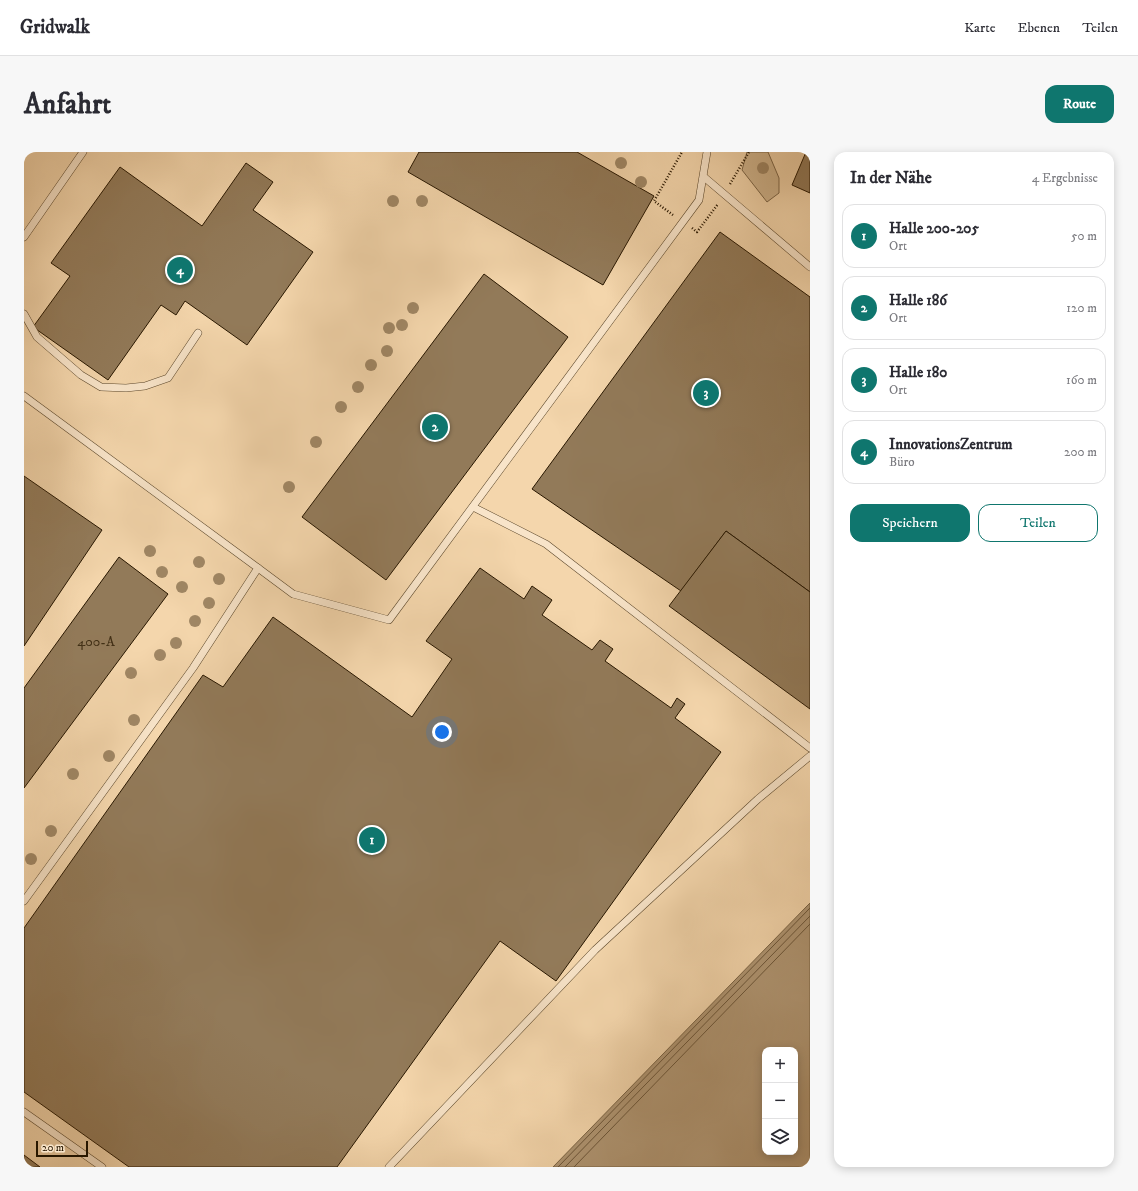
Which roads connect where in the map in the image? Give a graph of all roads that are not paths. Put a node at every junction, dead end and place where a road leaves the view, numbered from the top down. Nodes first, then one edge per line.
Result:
1 (83, 152) edge
2 (707, 152) edge
3 (704, 177) junction
4 (24, 237) edge
5 (810, 267) edge
6 (24, 314) edge
7 (198, 333) dead end
8 (24, 396) edge
9 (473, 507) junction
10 (258, 568) junction
11 (810, 748) edge
12 (810, 756) edge
13 (24, 902) edge
14 (24, 1112) edge
15 (102, 1167) edge
16 (389, 1167) edge

1 - 4 lane
2 - 3 lane
3 - 5 lane
3 - 9 lane
6 - 7 lane
8 - 10 lane
9 - 10 lane
9 - 11 lane
10 - 13 lane
12 - 16 lane
14 - 15 lane

